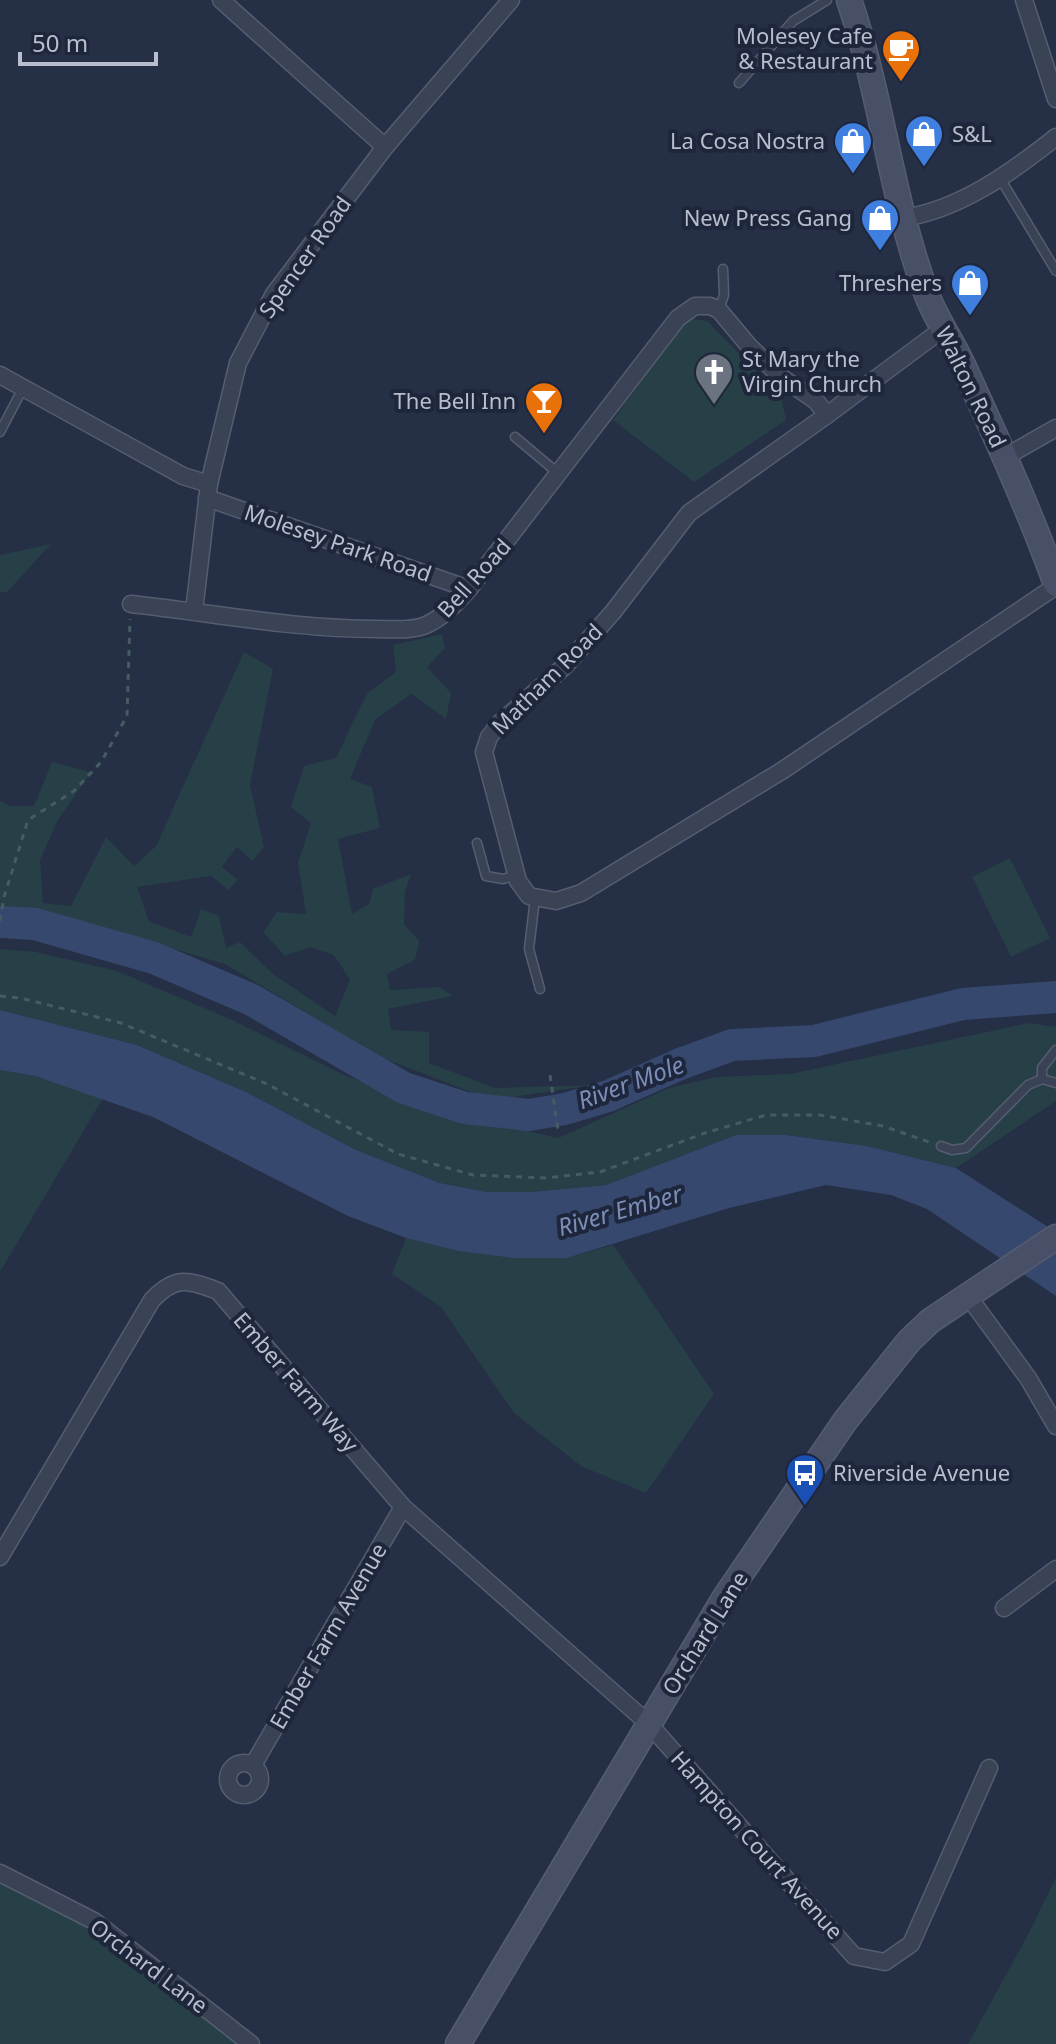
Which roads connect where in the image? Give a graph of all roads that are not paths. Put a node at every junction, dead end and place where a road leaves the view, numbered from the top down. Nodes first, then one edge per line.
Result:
1 (221, 0) edge
2 (511, 0) edge
3 (827, 0) edge
4 (849, 0) edge
5 (1024, 0) edge
6 (739, 83) dead end
7 (1056, 99) edge
8 (1056, 137) edge
9 (385, 147) junction
10 (999, 177) junction
11 (903, 218) junction
12 (723, 269) dead end
13 (1056, 271) edge
14 (719, 310) junction
15 (944, 328) junction
16 (0, 375) edge
17 (23, 388) junction
18 (827, 415) junction
19 (1056, 428) edge
20 (0, 432) edge
21 (515, 437) dead end
22 (1005, 457) junction
23 (559, 475) junction
24 (208, 491) junction
25 (1056, 585) edge
26 (469, 589) junction
27 (131, 604) road end
28 (194, 611) junction
29 (477, 843) dead end
30 (517, 875) junction
31 (535, 897) junction
32 (540, 989) dead end
33 (1056, 1050) edge
34 (1042, 1079) junction
35 (1056, 1083) edge
36 (941, 1146) road end
37 (1056, 1237) edge
38 (968, 1296) junction
39 (1056, 1426) edge
40 (403, 1507) junction
41 (0, 1557) edge
42 (1056, 1569) edge
43 (1004, 1608) dead end
44 (649, 1724) junction
45 (253, 1765) dead end
46 (989, 1768) dead end
47 (0, 1873) edge
48 (251, 2044) edge
49 (458, 2044) edge

1 - 9 street
2 - 9 street, Spencer Road
3 - 6 lane
4 - 11 main road, Walton Road
5 - 7 street
8 - 10 street
9 - 24 street, Spencer Road
10 - 11 street
10 - 13 lane
11 - 15 main road, Walton Road
12 - 14 lane
14 - 18 street
14 - 23 street, Bell Road
15 - 18 street, Matham Road
15 - 22 main road, Walton Road
16 - 17 street, Molesey Park Road
17 - 20 lane
17 - 24 street, Molesey Park Road
18 - 30 street, Matham Road
19 - 22 street
21 - 23 lane
22 - 25 main road, Walton Road
23 - 26 street, Bell Road
24 - 26 street, Molesey Park Road
24 - 28 street, Spencer Road
25 - 31 street
26 - 28 street, Bell Road
27 - 28 street, Bell Road
29 - 30 lane
30 - 31 street, Matham Road
31 - 32 lane
33 - 34 lane
34 - 35 lane
34 - 36 lane
37 - 38 main road, Orchard Lane
38 - 39 street
38 - 44 main road, Orchard Lane
40 - 41 street, Ember Farm Way
40 - 44 street, Ember Farm Way
40 - 45 street, Ember Farm Avenue
42 - 43 street
44 - 46 street, Hampton Court Avenue
44 - 49 main road, Orchard Lane
47 - 48 street, Orchard Lane

